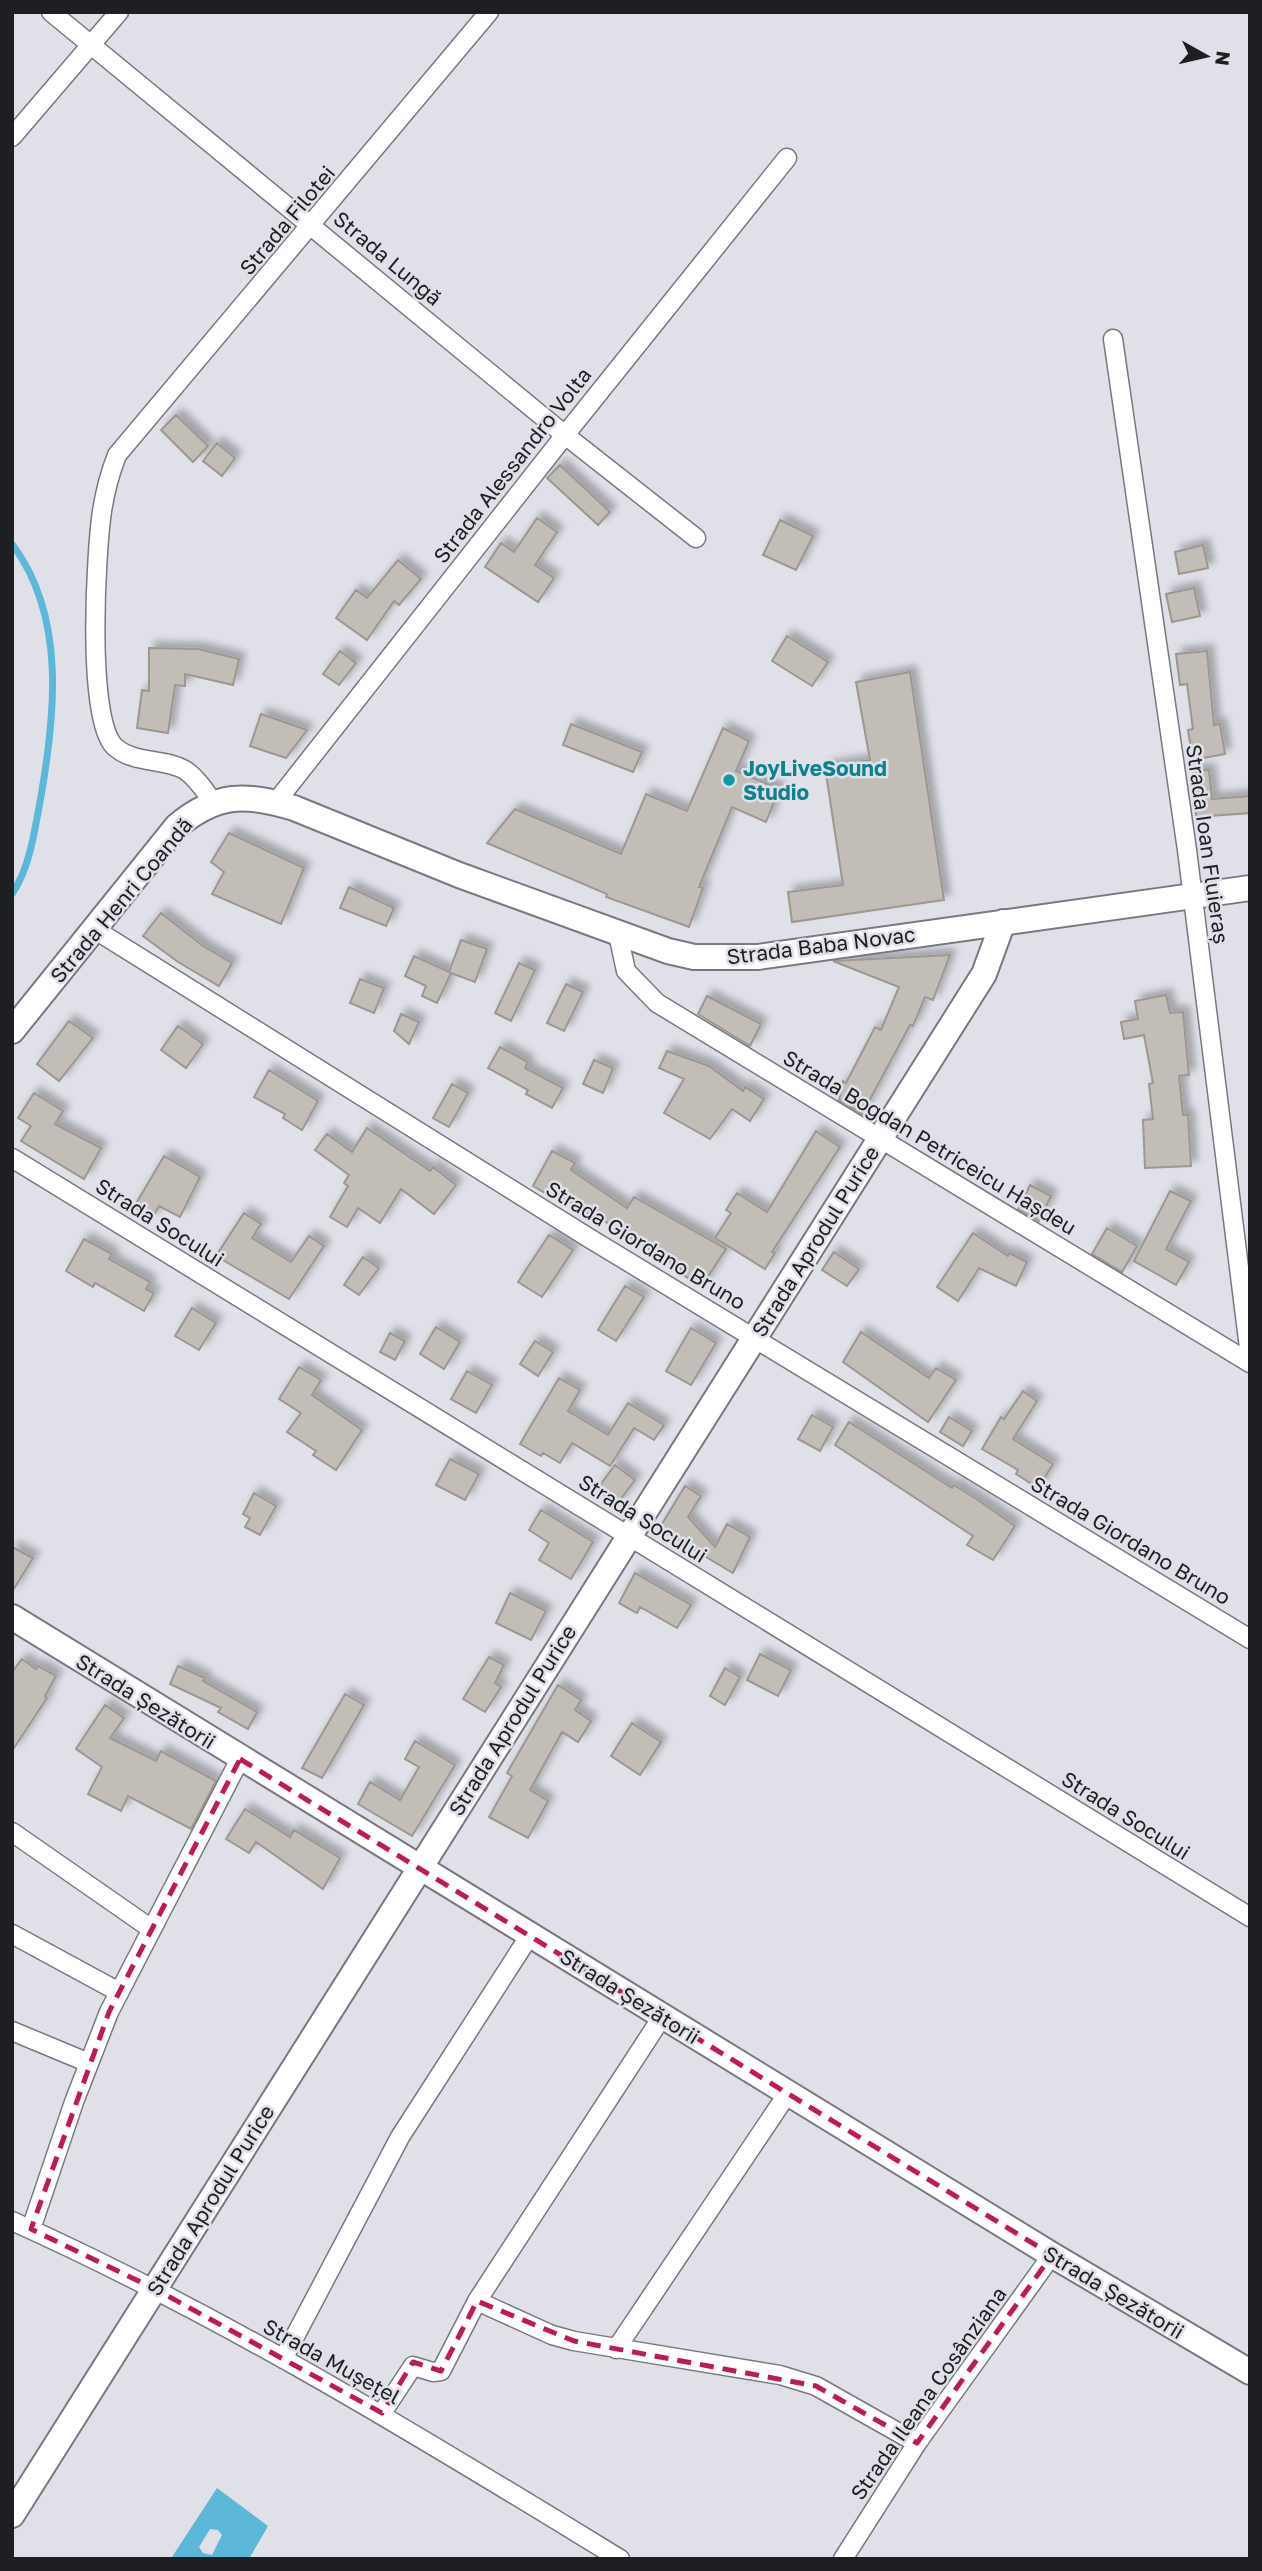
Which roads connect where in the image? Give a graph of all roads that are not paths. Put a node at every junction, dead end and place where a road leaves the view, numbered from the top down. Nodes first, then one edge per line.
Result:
1 (51, 12) edge
2 (119, 12) edge
3 (489, 12) edge
4 (90, 45) junction
5 (12, 137) edge
6 (788, 158) dead end
7 (313, 225) junction
8 (1113, 339) dead end
9 (565, 435) junction
10 (696, 538) dead end
11 (249, 798) joint
12 (213, 802) junction
13 (276, 802) junction
14 (1250, 888) edge
15 (1193, 897) junction
16 (1003, 922) junction
17 (94, 929) junction
18 (618, 934) junction
19 (12, 1031) edge
20 (880, 1138) junction
21 (12, 1158) edge
22 (754, 1338) junction
23 (1250, 1356) edge
24 (1250, 1363) edge
25 (629, 1536) junction
26 (12, 1618) edge
27 (1250, 1639) edge
28 (240, 1759) junction
29 (12, 1832) edge
30 (419, 1865) junction
31 (1250, 1917) edge
32 (150, 1928) junction
33 (12, 1934) edge
34 (530, 1935) junction
35 (119, 1992) junction
36 (662, 2017) junction
37 (12, 2031) edge
38 (89, 2063) junction
39 (788, 2093) junction
40 (12, 2221) edge
41 (31, 2229) junction
42 (1052, 2255) junction
43 (155, 2289) junction
44 (477, 2301) junction
45 (616, 2349) junction
46 (283, 2359) junction
47 (1250, 2372) edge
48 (382, 2413) junction
49 (917, 2443) junction
50 (12, 2515) edge
51 (620, 2559) edge
52 (843, 2559) edge

1 - 4 street, Strada Lungă
2 - 4 street
3 - 7 street, Strada Filotei
4 - 5 street
4 - 7 street, Strada Lungă
6 - 9 street, Strada Alessandro Volta
7 - 9 street, Strada Lungă
7 - 12 street, Strada Filotei
8 - 15 street, Strada Ioan Fluieraș
9 - 10 street, Strada Lungă
9 - 13 street, Strada Alessandro Volta
11 - 12 street, Strada Henri Coandă
11 - 13 street, Strada Baba Novac
12 - 17 street, Strada Henri Coandă
13 - 18 street, Strada Baba Novac
14 - 15 street, Strada Baba Novac
15 - 16 street, Strada Baba Novac
15 - 23 street, Strada Ioan Fluieraș
16 - 18 street, Strada Baba Novac
16 - 20 street, Strada Aprodul Purice
17 - 19 street, Strada Henri Coandă
17 - 22 street, Strada Giordano Bruno
18 - 20 street, Strada Bogdan Petriceicu Hașdeu
20 - 22 street, Strada Aprodul Purice
20 - 24 street, Strada Bogdan Petriceicu Hașdeu
21 - 25 street, Strada Socului
22 - 25 street, Strada Aprodul Purice
22 - 27 street, Strada Giordano Bruno
25 - 30 street, Strada Aprodul Purice
25 - 31 street, Strada Socului
26 - 28 street, Strada Șezătorii
28 - 30 street, Strada Șezătorii
28 - 32 street
29 - 32 street
30 - 34 street, Strada Șezătorii
30 - 43 street, Strada Aprodul Purice
32 - 35 street
33 - 35 street
34 - 36 street, Strada Șezătorii
34 - 46 street
35 - 38 street
36 - 39 street, Strada Șezătorii
36 - 44 street
37 - 38 street
38 - 41 street
39 - 42 street, Strada Șezătorii
39 - 45 street
40 - 41 street, Strada Mușețel
41 - 43 street, Strada Mușețel
42 - 47 street, Strada Șezătorii
42 - 49 street, Strada Ileana Cosânziana
43 - 46 street, Strada Mușețel
43 - 50 street, Strada Aprodul Purice
44 - 45 street
44 - 48 street
45 - 49 street
46 - 48 street, Strada Mușețel
48 - 51 street, Strada Mușețel
49 - 52 street, Strada Ileana Cosânziana

